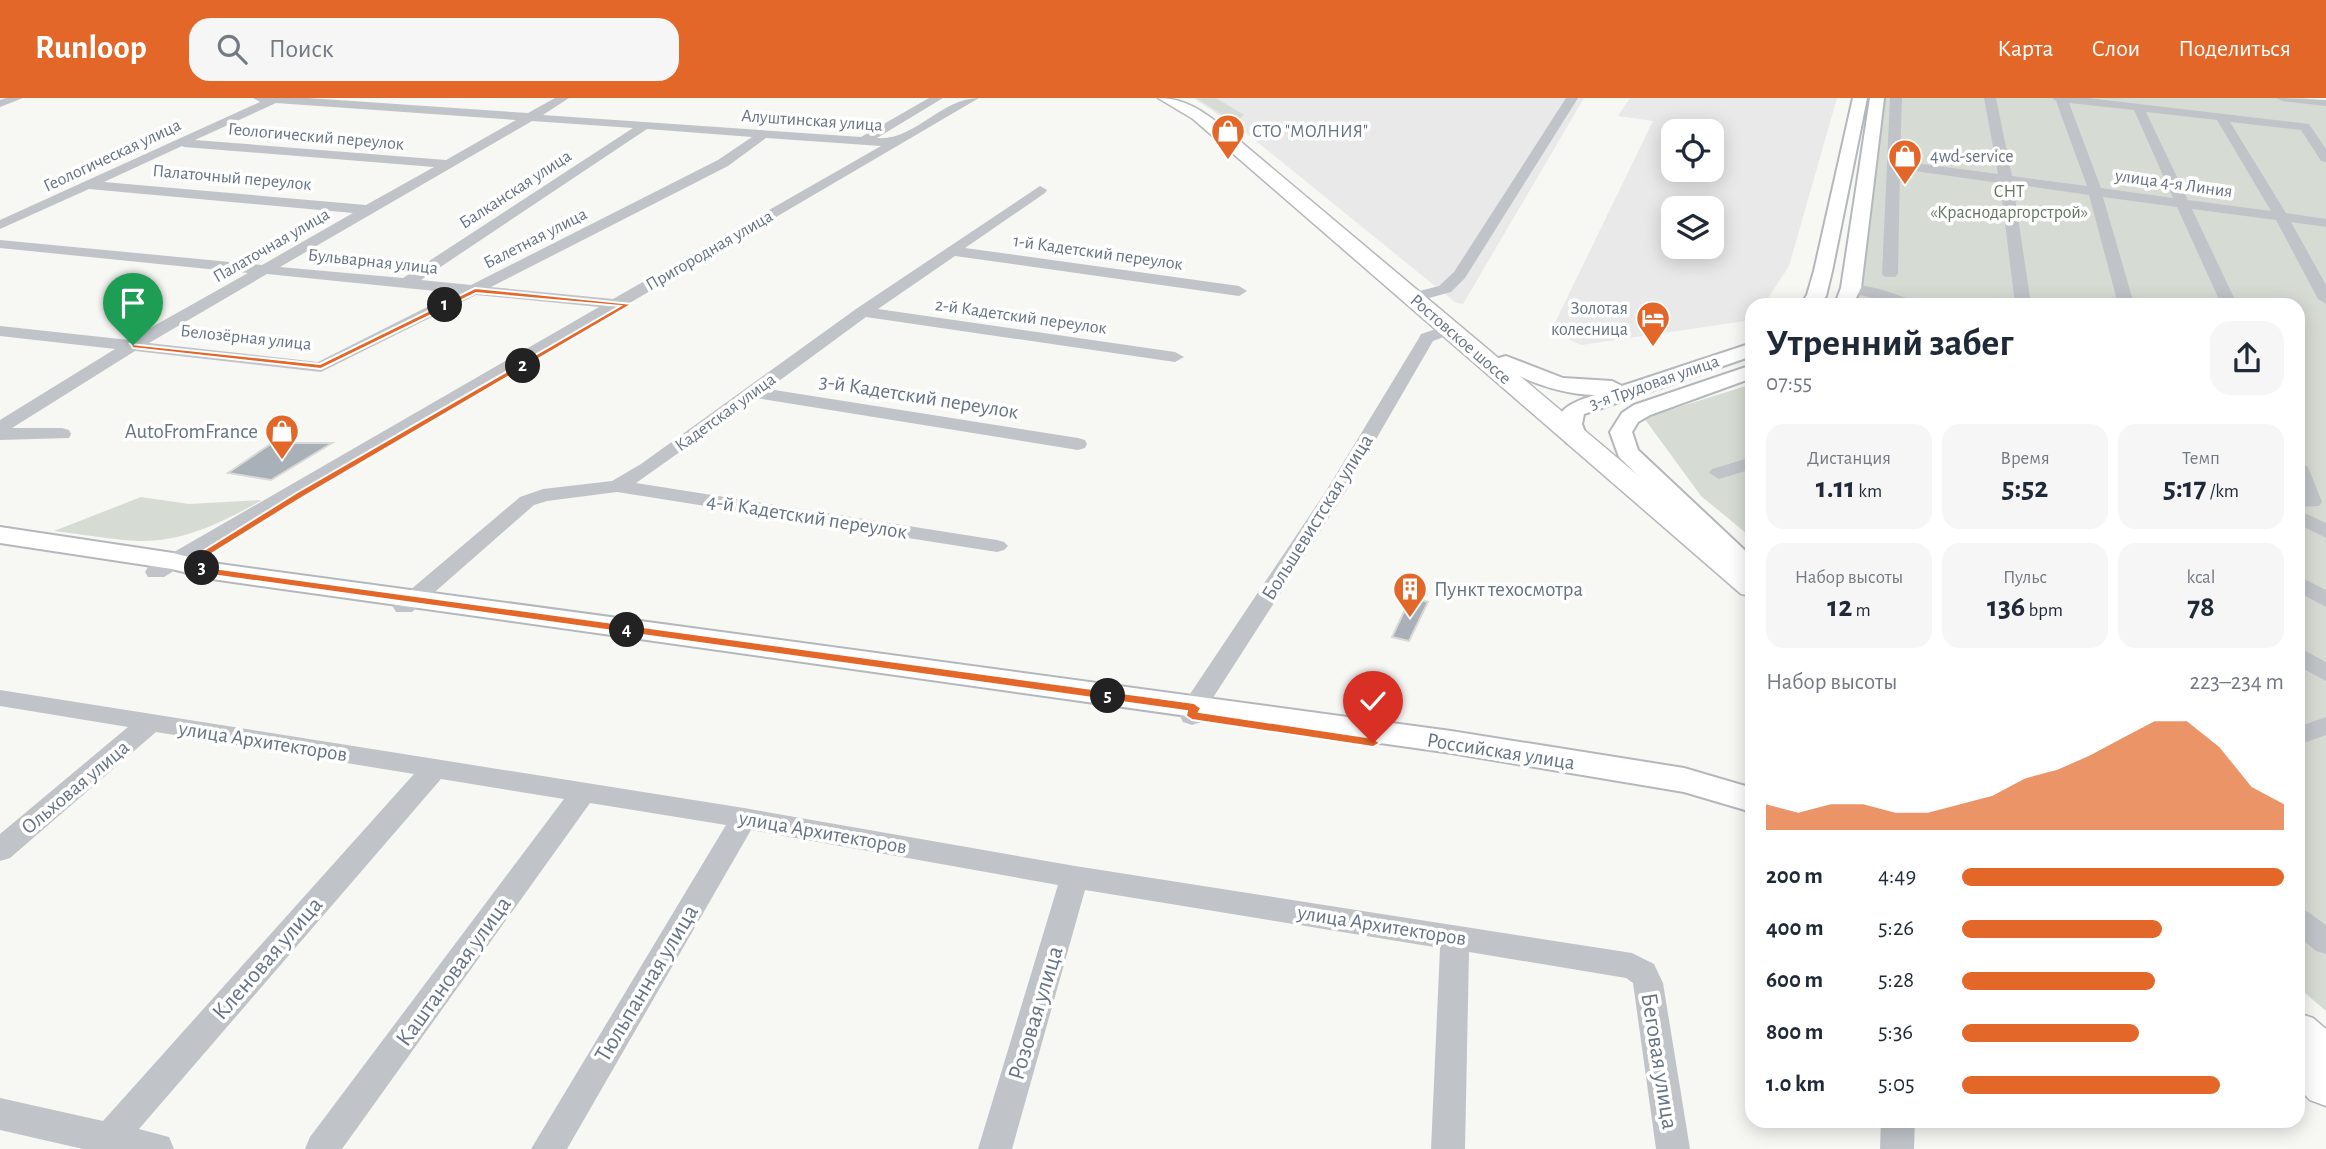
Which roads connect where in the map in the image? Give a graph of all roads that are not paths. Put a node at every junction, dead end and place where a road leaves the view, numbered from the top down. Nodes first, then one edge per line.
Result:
1 (17, 98) edge
2 (259, 98) edge
3 (563, 98) edge
4 (973, 98) edge
5 (983, 98) edge
6 (1166, 98) edge
7 (1183, 98) edge
8 (1572, 98) edge
9 (1860, 98) edge
10 (1877, 98) edge
11 (1896, 98) edge
12 (1990, 98) edge
13 (2060, 98) edge
14 (2282, 98) edge
15 (275, 99) edge
16 (913, 99) edge
17 (935, 99) edge
18 (2307, 101) junction
19 (2326, 103) edge
20 (0, 104) edge
21 (2138, 107) junction
22 (2326, 116) edge
23 (530, 117) junction
24 (2221, 117) junction
25 (644, 126) junction
26 (2306, 130) junction
27 (762, 134) junction
28 (2326, 135) edge
29 (865, 140) junction
30 (180, 142) junction
31 (898, 144) junction
32 (2326, 158) edge
33 (450, 164) junction
34 (1892, 164) junction
35 (2006, 180) junction
36 (88, 184) junction
37 (1041, 190) dead end
38 (2095, 191) junction
39 (2184, 205) junction
40 (372, 210) junction
41 (2281, 217) junction
42 (2326, 223) edge
43 (0, 225) edge
44 (0, 244) edge
45 (952, 251) junction
46 (267, 269) junction
47 (1890, 274) dead end
48 (406, 283) junction
49 (475, 290) junction
50 (1239, 290) dead end
51 (1421, 296) junction
52 (1847, 296) edge
53 (1814, 298) edge
54 (1866, 298) edge
55 (2022, 298) edge
56 (2124, 298) edge
57 (2226, 298) edge
58 (2326, 299) edge
59 (622, 304) junction
60 (863, 312) junction
61 (1451, 329) junction
62 (0, 331) edge
63 (133, 345) junction
64 (1745, 351) edge
65 (1175, 357) dead end
66 (1506, 362) junction
67 (321, 367) joint
68 (1745, 374) edge
69 (1745, 374) edge
70 (1663, 379) junction
71 (754, 392) junction
72 (0, 428) edge
73 (1573, 428) junction
74 (0, 434) edge
75 (62, 434) dead end
76 (1078, 444) dead end
77 (1745, 465) edge
78 (1719, 473) dead end
79 (2305, 484) edge
80 (617, 486) junction
81 (2305, 502) edge
82 (2305, 520) edge
83 (2326, 532) edge
84 (0, 535) edge
85 (998, 546) dead end
86 (0, 549) edge
87 (173, 568) junction
88 (1745, 570) edge
89 (1745, 571) edge
90 (2326, 578) edge
91 (2305, 583) edge
92 (2305, 588) edge
93 (2326, 600) edge
94 (408, 603) junction
95 (2305, 660) edge
96 (2326, 673) edge
97 (0, 698) edge
98 (1193, 712) junction
99 (150, 723) junction
100 (2326, 726) edge
101 (2305, 734) edge
102 (435, 768) junction
103 (584, 792) junction
104 (1745, 798) edge
105 (1745, 811) edge
106 (744, 818) junction
107 (0, 850) edge
108 (1075, 877) junction
109 (1455, 937) junction
110 (1643, 973) joint
111 (2305, 1038) edge
112 (2305, 1054) edge
113 (2326, 1056) edge
114 (2305, 1066) edge
115 (2326, 1067) edge
116 (2305, 1082) edge
117 (2326, 1085) edge
118 (2326, 1098) edge
119 (0, 1114) edge
120 (1898, 1128) edge
121 (105, 1143) edge
122 (157, 1149) edge
123 (322, 1149) edge
124 (548, 1149) edge
125 (995, 1149) edge
126 (1448, 1149) edge
127 (1674, 1149) edge
128 (1897, 1149) edge

1 - 20 street
2 - 15 street, Алуштинская улица
3 - 23 street, Палаточная улица
4 - 31 street, Пригородная улица
5 - 31 street, Пригородная улица
6 - 51 highway, Ростовское шоссе
7 - 51 highway, Ростовское шоссе
8 - 51 street
9 - 53 main road
10 - 52 main road
11 - 34 street
12 - 35 street
13 - 21 street
13 - 38 street
14 - 18 street
15 - 23 street, Алуштинская улица
15 - 30 street, Геологическая улица
16 - 17 street
17 - 29 street
18 - 19 street
18 - 22 street
21 - 24 street
21 - 39 street
23 - 25 street, Алуштинская улица
23 - 33 street, Палаточная улица
24 - 26 street
24 - 41 street
25 - 27 street, Алуштинская улица
25 - 48 street, Балканская улица
26 - 28 street
26 - 32 street
27 - 29 street, Алуштинская улица
27 - 49 street, Балетная улица
29 - 31 street, Алуштинская улица
30 - 33 street, Геологический переулок
30 - 36 street, Геологическая улица
31 - 59 street, Пригородная улица
33 - 40 street, Палаточная улица
34 - 35 street, улица 4-я Линия
34 - 47 street
35 - 38 street, улица 4-я Линия
35 - 55 street
36 - 40 street, Палаточный переулок
36 - 43 street, Геологическая улица
37 - 45 street, Кадетская улица
38 - 39 street, улица 4-я Линия
38 - 56 street
39 - 41 street, улица 4-я Линия
39 - 57 street
40 - 46 street, Палаточная улица
41 - 42 street, улица 4-я Линия
41 - 58 street
44 - 46 street, Бульварная улица
45 - 50 street, 1-й Кадетский переулок
45 - 60 street, Кадетская улица
46 - 48 street, Бульварная улица
46 - 63 street, Палаточная улица
48 - 49 street, Бульварная улица
49 - 59 street, Бульварная улица
49 - 67 street, Балетная улица
51 - 61 highway, Ростовское шоссе
51 - 66 highway, Ростовское шоссе
52 - 54 street
59 - 87 street, Пригородная улица
60 - 65 street, 2-й Кадетский переулок
60 - 71 street, Кадетская улица
61 - 73 highway, Ростовское шоссе
61 - 98 street, Большевистская улица
62 - 63 street, Белозёрная улица
63 - 67 street, Белозёрная улица
63 - 72 street, Палаточная улица
64 - 70 main road, 3-я Трудовая улица
66 - 70 main road
66 - 73 highway, Ростовское шоссе
68 - 73 main road, 3-я Трудовая улица
69 - 88 main road
70 - 73 main road, 3-я Трудовая улица
71 - 76 street, 3-й Кадетский переулок
71 - 80 street, Кадетская улица
73 - 89 highway, Ростовское шоссе
74 - 75 street
77 - 78 street
79 - 81 street
80 - 85 street, 4-й Кадетский переулок
80 - 94 street, Кадетская улица
82 - 83 street
84 - 87 main road, Российская улица
86 - 87 main road, Российская улица
87 - 94 main road, Российская улица
90 - 91 street
92 - 93 street
94 - 98 main road, Российская улица
95 - 96 street
97 - 99 street, улица Архитекторов
98 - 104 main road, Российская улица
98 - 105 main road, Российская улица
99 - 102 street, улица Архитекторов
99 - 107 street, Ольховая улица
100 - 101 street
102 - 103 street, улица Архитекторов
102 - 121 street, Кленовая улица
103 - 106 street, улица Архитекторов
103 - 123 street, Каштановая улица
106 - 108 street, улица Архитекторов
106 - 124 street, Тюльпанная улица
108 - 109 street, улица Архитекторов
108 - 125 street, Розовая улица
109 - 110 street, улица Архитекторов
109 - 126 street
110 - 127 street, Беговая улица
111 - 113 highway
112 - 115 main road
114 - 117 highway
116 - 118 main road
119 - 121 street
120 - 128 street
121 - 122 street

